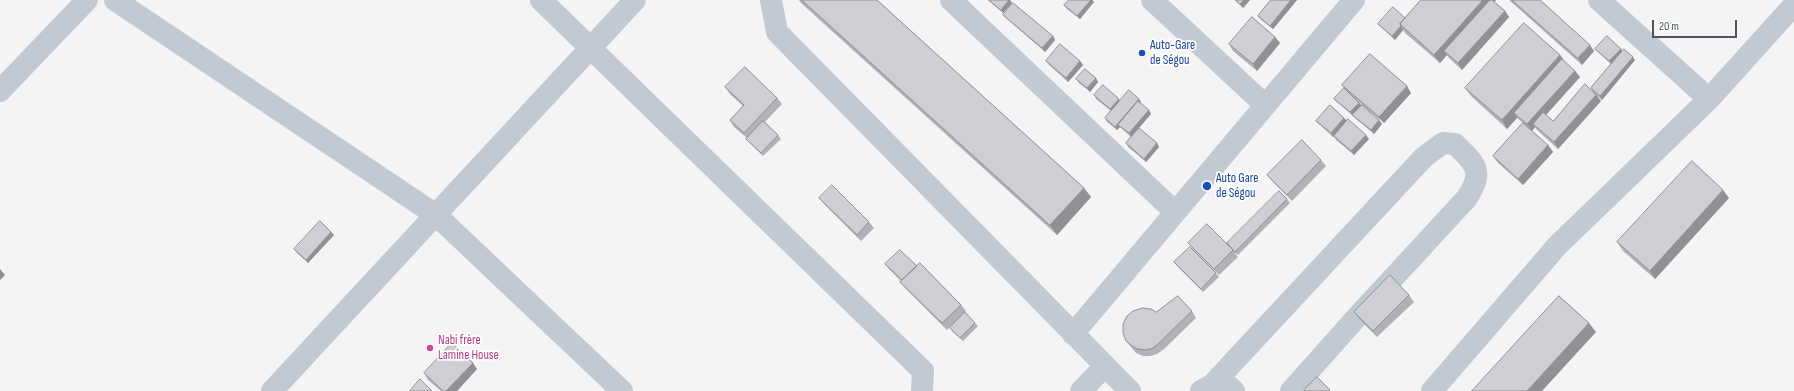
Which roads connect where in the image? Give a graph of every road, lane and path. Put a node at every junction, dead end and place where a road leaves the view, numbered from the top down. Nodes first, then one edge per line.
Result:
1 (87, 0) edge
2 (116, 0) edge
3 (541, 0) edge
4 (635, 0) edge
5 (771, 0) edge
6 (951, 0) edge
7 (1152, 0) edge
8 (1354, 0) edge
9 (1599, 0) edge
10 (1794, 5) edge
11 (591, 48) junction
12 (0, 92) edge
13 (1709, 99) junction
14 (1265, 105) junction
15 (1175, 212) junction
16 (436, 215) junction
17 (1073, 334) junction
18 (1105, 366) junction
19 (1227, 384) edge
20 (272, 391) edge
21 (622, 391) edge
22 (922, 391) edge
23 (1081, 391) edge
24 (1130, 391) edge
25 (1201, 391) edge
26 (1291, 391) edge
27 (1432, 391) edge

1 - 12 street
2 - 16 street
3 - 11 street
4 - 11 street
5 - 17 street
6 - 15 street
7 - 14 street
8 - 14 street
9 - 13 street
10 - 13 street
11 - 16 street
11 - 22 street
13 - 27 street
14 - 15 street
15 - 17 street
16 - 20 street
16 - 21 street
17 - 18 street
18 - 23 street
18 - 24 street
19 - 25 street
19 - 26 street

